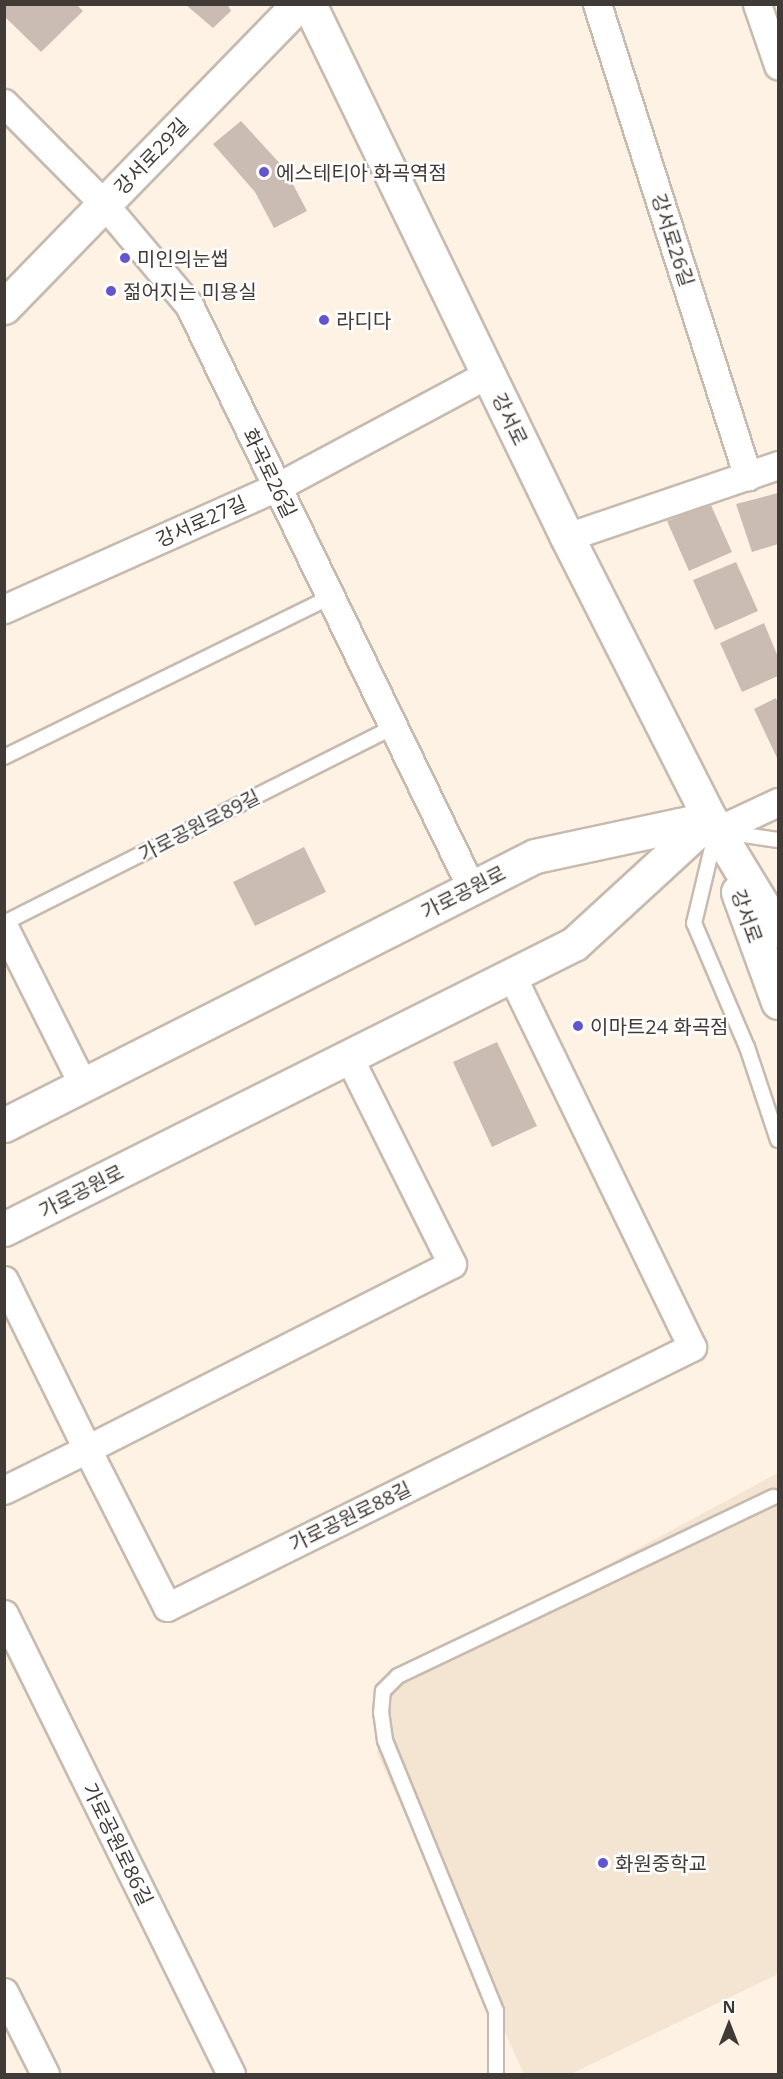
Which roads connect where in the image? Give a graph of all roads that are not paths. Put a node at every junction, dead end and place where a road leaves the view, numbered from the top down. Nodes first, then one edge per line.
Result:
1 (298, 4) edge
2 (309, 4) edge
3 (597, 4) edge
4 (757, 4) edge
5 (778, 65) edge
6 (4, 103) edge
7 (104, 204) junction
8 (4, 307) edge
9 (488, 374) junction
10 (778, 465) edge
11 (748, 476) junction
12 (277, 487) junction
13 (567, 537) junction
14 (330, 597) junction
15 (4, 609) edge
16 (393, 727) junction
17 (4, 757) edge
18 (778, 802) edge
19 (713, 825) junction
20 (778, 840) edge
21 (471, 887) junction
22 (4, 925) edge
23 (778, 931) edge
24 (512, 976) junction
25 (778, 1002) edge
26 (349, 1057) junction
27 (82, 1085) junction
28 (4, 1125) edge
29 (778, 1140) edge
30 (4, 1229) edge
31 (4, 1280) edge
32 (87, 1449) junction
33 (4, 1490) edge
34 (773, 1497) dead end
35 (4, 1614) edge
36 (4, 1992) edge
37 (496, 2073) edge
38 (45, 2074) edge
39 (231, 2074) edge

1 - 7 main road, 강서로29길
2 - 9 main road, 강서로
3 - 11 street, 강서로26길
4 - 5 street
6 - 7 street, 화곡로26길
7 - 8 main road, 강서로29길
7 - 12 street, 화곡로26길
9 - 12 street, 강서로27길
9 - 13 main road, 강서로
10 - 11 street
11 - 13 street
12 - 14 street, 화곡로26길
12 - 15 street, 강서로27길
13 - 19 main road, 강서로
14 - 16 street, 화곡로26길
14 - 17 lane
16 - 21 street, 화곡로26길
16 - 22 lane, 가로공원로89길
18 - 19 street
19 - 20 lane
19 - 21 main road, 가로공원로
19 - 23 main road, 강서로
19 - 24 main road, 가로공원로
19 - 25 main road, 강서로
19 - 29 lane
21 - 27 main road, 가로공원로
22 - 27 street, 가로공원로89길
24 - 26 main road, 가로공원로
24 - 32 street, 가로공원로88길
26 - 30 main road, 가로공원로
26 - 32 street
27 - 28 main road, 가로공원로
31 - 32 street, 가로공원로88길
32 - 33 street
34 - 37 lane
35 - 39 street, 가로공원로86길
36 - 38 street

